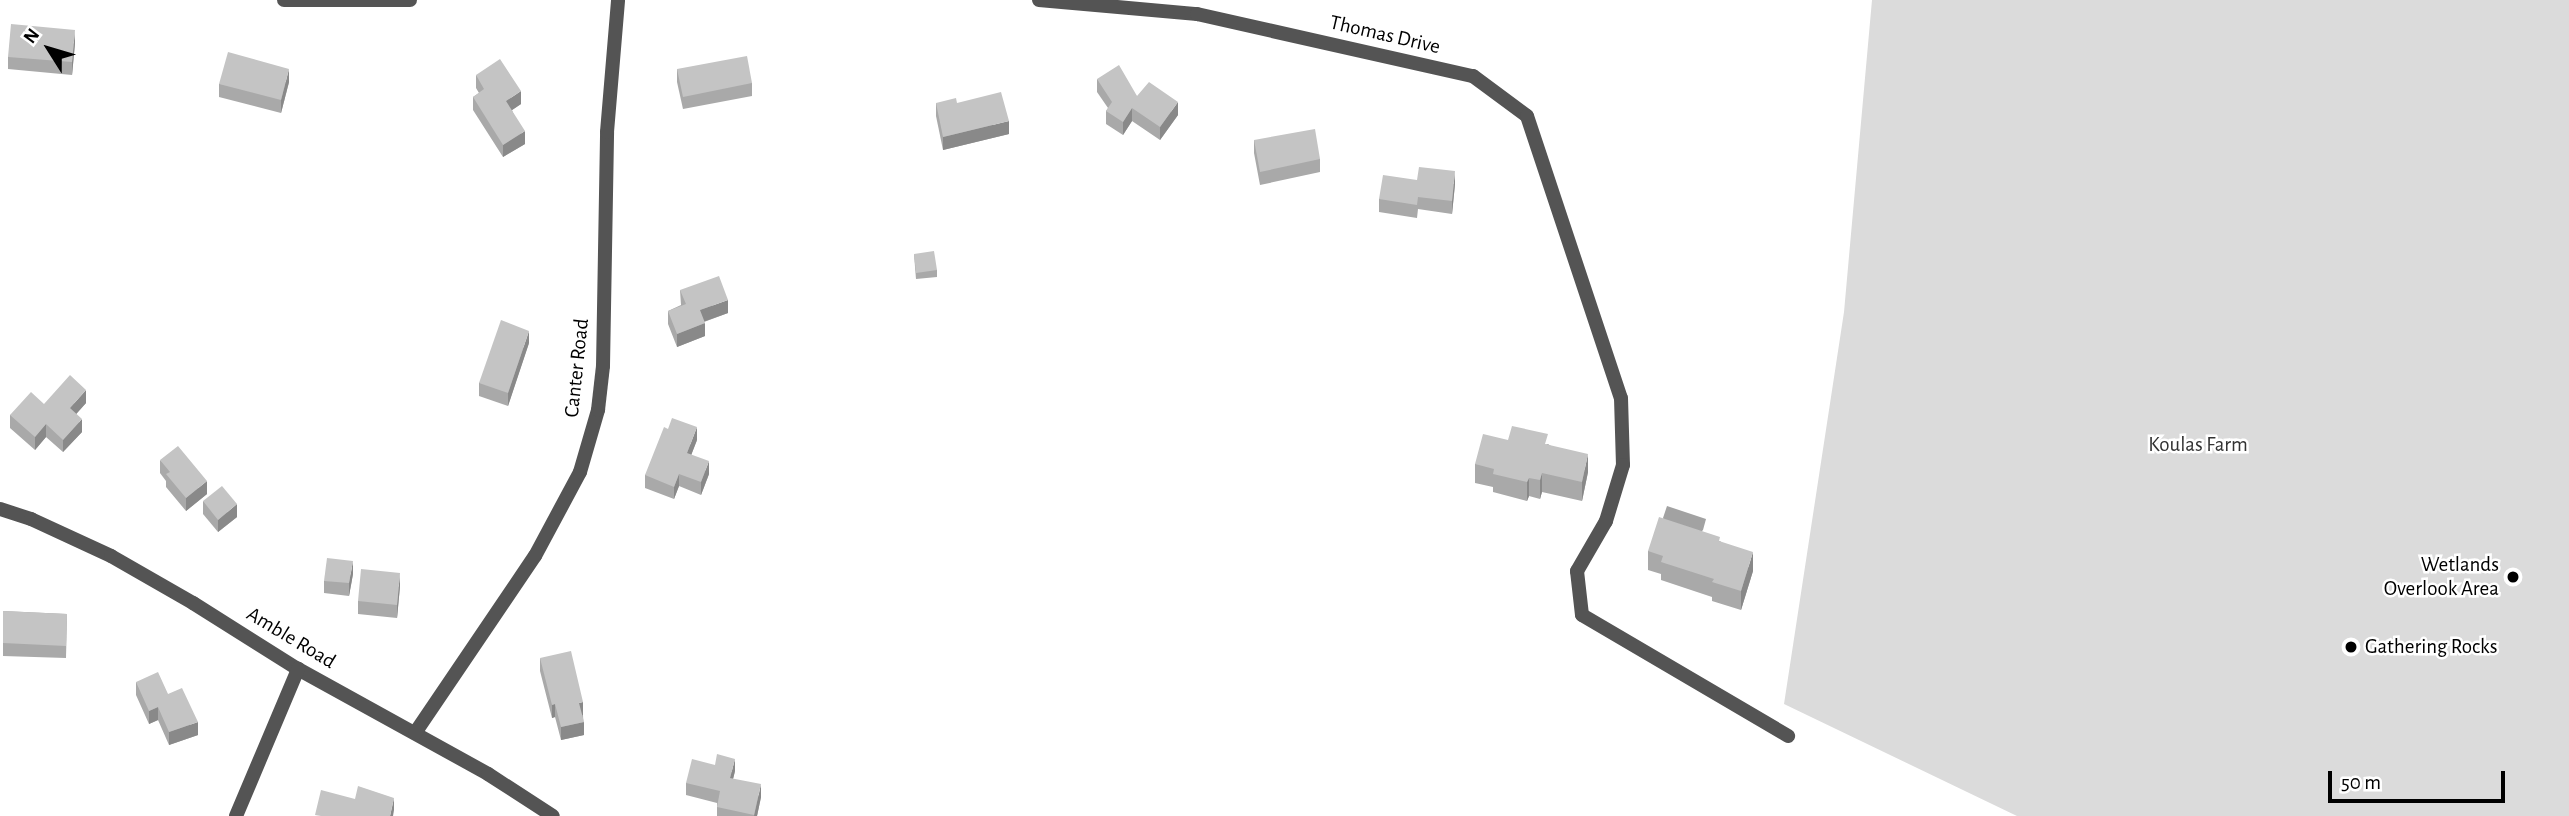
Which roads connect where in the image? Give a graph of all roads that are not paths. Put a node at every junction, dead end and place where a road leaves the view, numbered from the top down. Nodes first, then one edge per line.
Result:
1 (411, 0) edge
2 (618, 0) edge
3 (1039, 0) edge
4 (292, 1) edge
5 (0, 509) edge
6 (298, 669) junction
7 (415, 733) junction
8 (1788, 736) dead end
9 (236, 816) edge
10 (553, 816) edge

1 - 4 street
2 - 7 street, Canter Road
3 - 8 street, Thomas Drive
5 - 6 street, Amble Road
6 - 7 street, Amble Road
6 - 9 street
7 - 10 street, Amble Road

